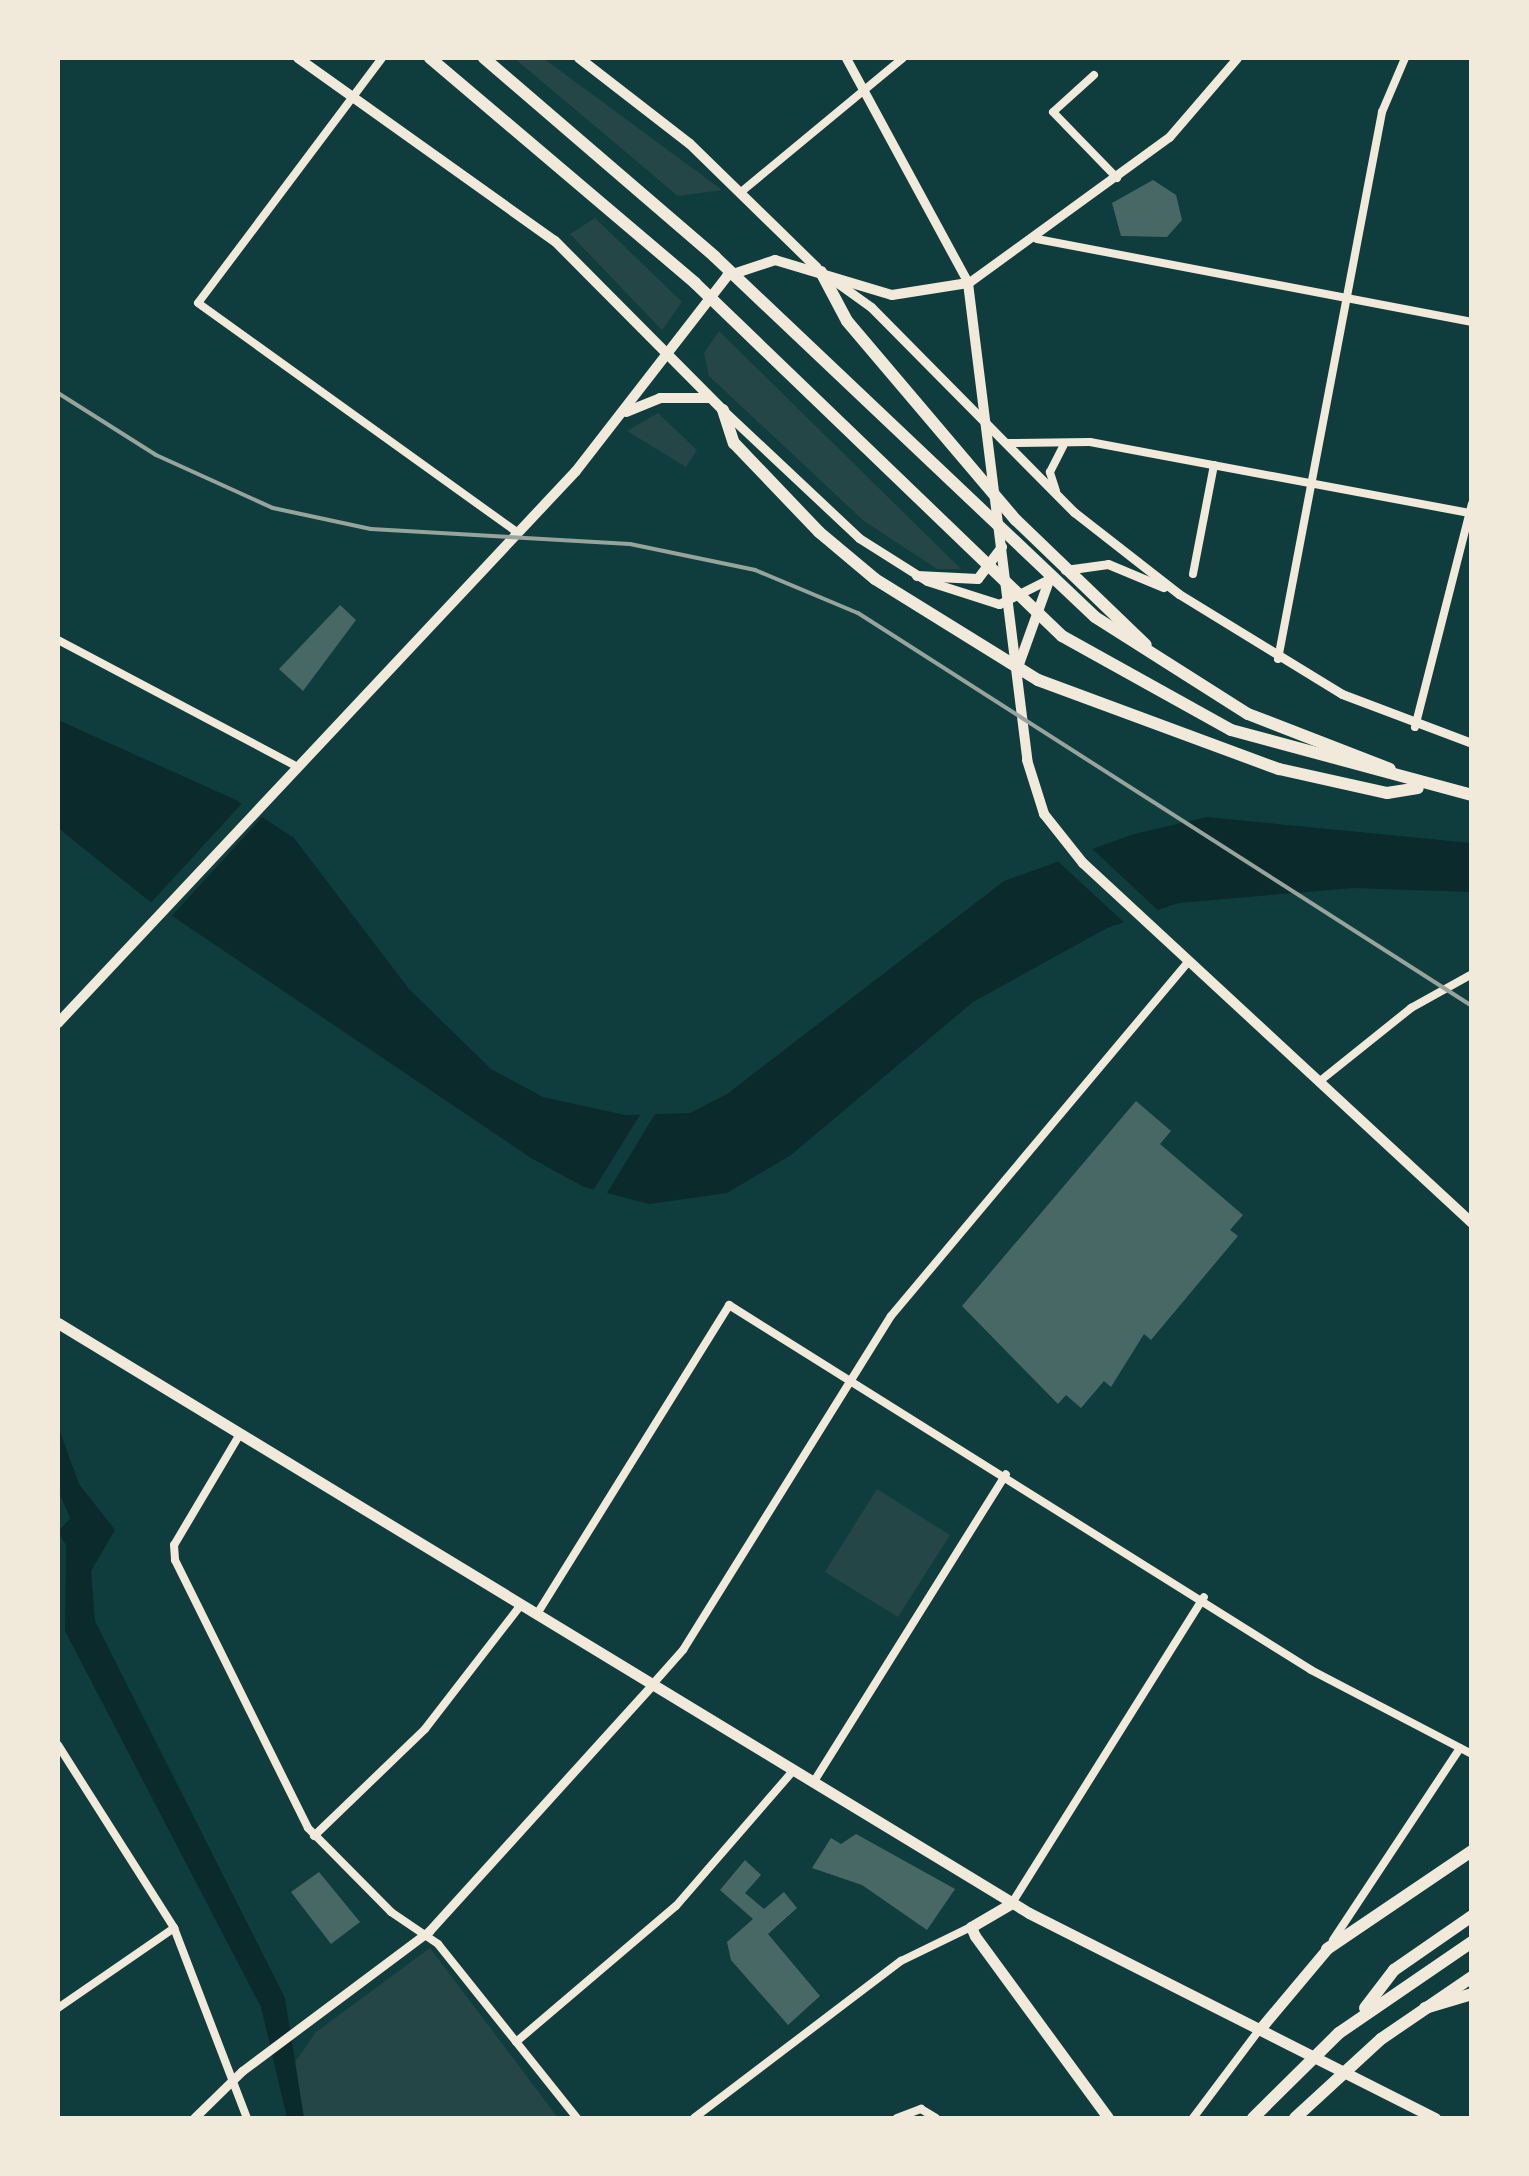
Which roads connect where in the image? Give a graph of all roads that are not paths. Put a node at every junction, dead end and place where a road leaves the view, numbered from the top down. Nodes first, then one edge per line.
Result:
1 (298, 58) edge
2 (382, 58) edge
3 (430, 58) edge
4 (484, 58) edge
5 (579, 58) edge
6 (846, 58) edge
7 (903, 58) edge
8 (1237, 58) edge
9 (1405, 58) edge
10 (1094, 74) dead end
11 (865, 92) junction
12 (349, 94) junction
13 (1117, 178) junction
14 (741, 192) junction
15 (1037, 239) junction
16 (821, 272) junction
17 (968, 284) junction
18 (1344, 298) junction
19 (1472, 322) edge
20 (668, 354) junction
21 (710, 398) junction
22 (723, 410) junction
23 (618, 420) junction
24 (993, 433) junction
25 (1004, 442) junction
26 (1067, 442) junction
27 (1214, 465) junction
28 (1310, 483) junction
29 (1058, 497) junction
30 (1470, 509) edge
31 (517, 532) junction
32 (1003, 545) junction
33 (1194, 574) dead end
34 (917, 576) junction
35 (1050, 578) junction
36 (1179, 594) junction
37 (1008, 602) junction
38 (58, 640) edge
39 (1278, 659) junction
40 (1016, 678) junction
41 (1186, 678) junction
42 (1414, 726) junction
43 (1472, 743) edge
44 (294, 765) junction
45 (1426, 786) junction
46 (1467, 790) edge
47 (1189, 960) junction
48 (1472, 974) edge
49 (58, 1023) edge
50 (1320, 1081) junction
51 (1472, 1223) edge
52 (58, 1324) edge
53 (849, 1377) junction
54 (240, 1434) junction
55 (1006, 1474) junction
56 (1204, 1597) junction
57 (521, 1605) junction
58 (536, 1614) junction
59 (652, 1685) junction
60 (58, 1745) edge
61 (1460, 1748) junction
62 (1472, 1754) edge
63 (792, 1771) junction
64 (812, 1783) junction
65 (314, 1836) junction
66 (1472, 1851) edge
67 (1012, 1903) junction
68 (1472, 1916) edge
69 (972, 1927) junction
70 (174, 1928) junction
71 (425, 1935) junction
72 (1472, 1942) edge
73 (1327, 1949) junction
74 (1472, 1977) edge
75 (1472, 1994) edge
76 (58, 2008) edge
77 (1422, 2008) junction
78 (1363, 2014) junction
79 (1259, 2030) junction
80 (516, 2042) junction
81 (234, 2079) junction
82 (194, 2118) edge
83 (247, 2118) edge
84 (577, 2118) edge
85 (694, 2118) edge
86 (897, 2118) edge
87 (936, 2118) edge
88 (1108, 2118) edge
89 (1193, 2118) edge
90 (1253, 2118) edge
91 (1295, 2118) edge
92 (1435, 2118) edge

1 - 12 main road
2 - 12 street
3 - 45 highway
4 - 41 highway
5 - 14 main road
6 - 11 street
7 - 11 street
8 - 13 street
9 - 18 street
10 - 13 street
11 - 14 street
11 - 17 street
12 - 20 main road
12 - 31 street
13 - 15 street
14 - 16 main road
15 - 17 street
15 - 18 street
16 - 17 main road
16 - 20 main road
16 - 24 street
16 - 41 highway
17 - 24 main road
18 - 19 street
18 - 28 street
20 - 21 main road
20 - 23 main road
21 - 22 main road
21 - 23 main road
22 - 34 street
22 - 45 highway
23 - 31 main road
24 - 25 street
24 - 32 main road
25 - 26 street
25 - 29 street
26 - 27 street
26 - 29 street
27 - 28 street
27 - 33 street
28 - 30 street
28 - 39 street
29 - 36 street
30 - 42 street
31 - 44 main road
32 - 34 main road
32 - 37 main road
34 - 37 street
35 - 36 street
35 - 37 street
35 - 40 main road
36 - 39 street
37 - 40 main road
38 - 44 street
39 - 42 street
40 - 47 main road
41 - 46 highway
42 - 43 street
44 - 49 main road
45 - 46 highway
47 - 50 main road
47 - 53 street
48 - 50 street
50 - 51 main road
52 - 54 main road
53 - 55 street
53 - 58 street
53 - 59 street
54 - 57 main road
54 - 65 street
55 - 56 street
55 - 64 street
56 - 61 street
56 - 67 street
57 - 58 main road
57 - 65 street
58 - 59 main road
59 - 63 main road
59 - 71 street
60 - 70 street
61 - 62 street
61 - 73 street
63 - 64 main road
63 - 80 street
64 - 67 main road
65 - 71 street
66 - 73 highway
67 - 69 main road
67 - 79 main road
68 - 78 highway
69 - 85 street
69 - 88 main road
70 - 76 street
70 - 81 street
71 - 80 street
71 - 81 street
72 - 78 highway
73 - 79 main road
74 - 77 highway
75 - 77 highway
77 - 91 highway
78 - 90 highway
79 - 89 street
79 - 92 main road
80 - 84 street
81 - 82 street
81 - 83 street
86 - 87 street

